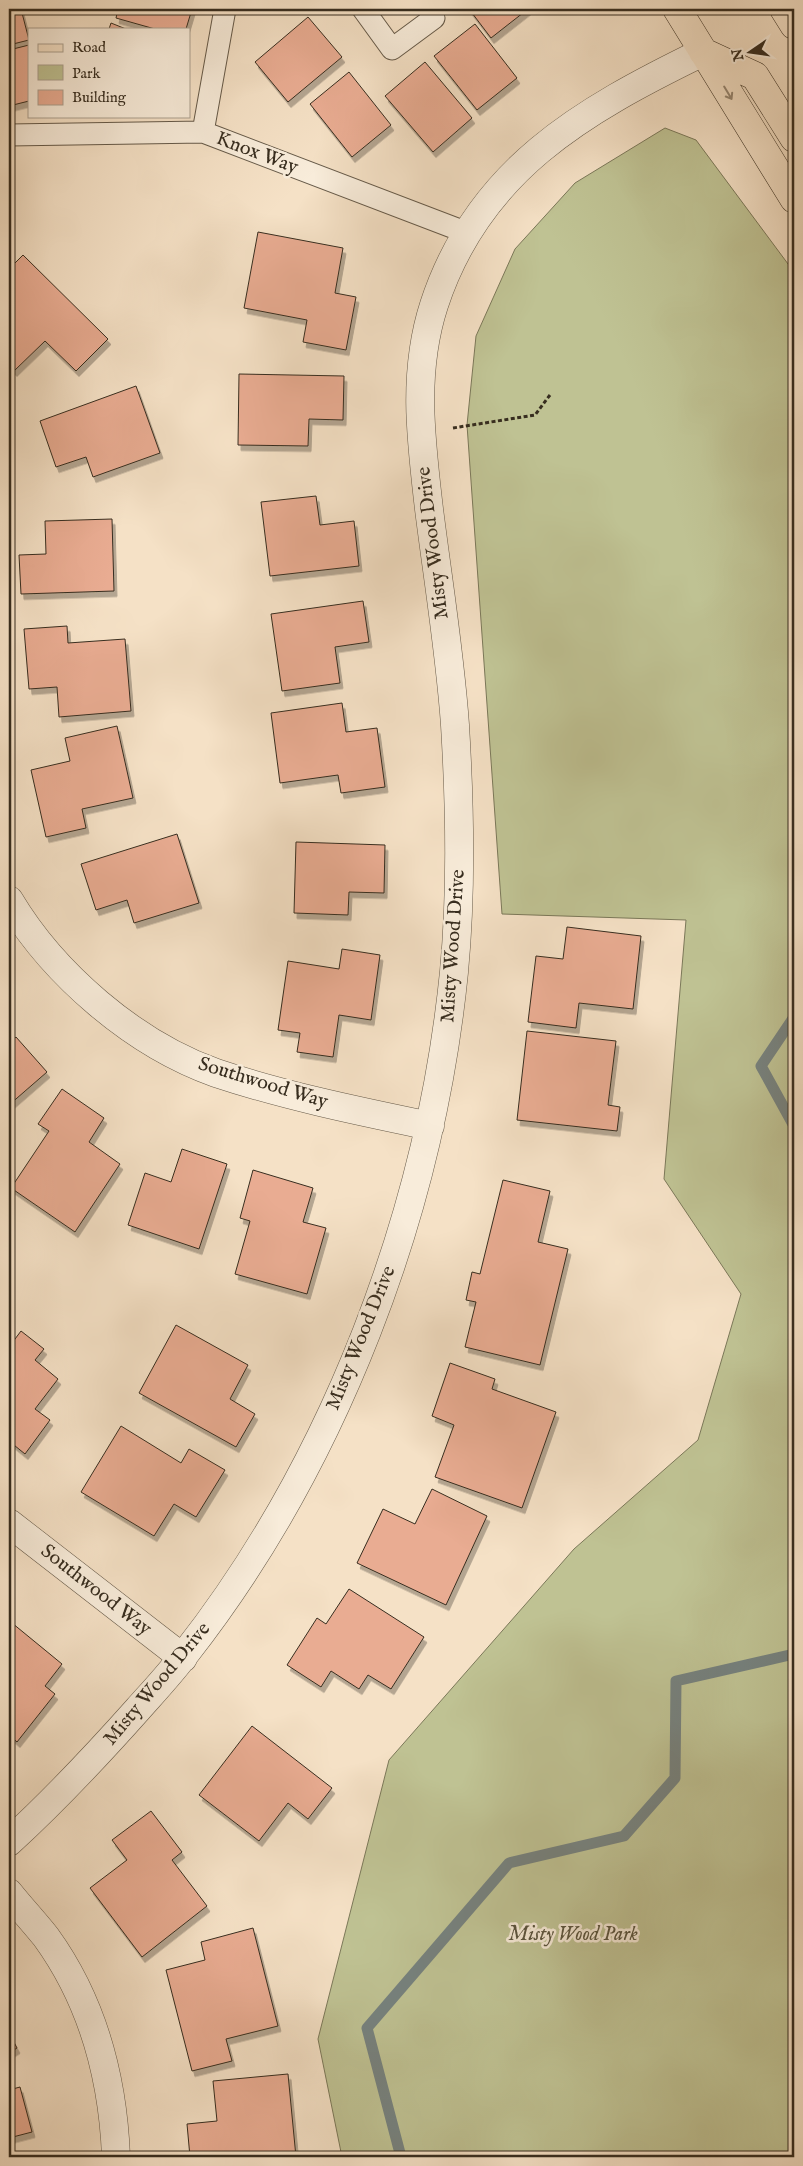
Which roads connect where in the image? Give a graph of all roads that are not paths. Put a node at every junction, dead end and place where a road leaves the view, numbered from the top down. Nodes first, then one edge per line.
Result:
1 (225, 9) edge
2 (363, 9) edge
3 (677, 9) edge
4 (784, 9) edge
5 (434, 18) dead end
6 (794, 25) edge
7 (702, 52) junction
8 (203, 132) junction
9 (9, 134) edge
10 (794, 138) edge
11 (794, 199) edge
12 (466, 232) junction
13 (9, 900) edge
14 (430, 1126) junction
15 (9, 1523) edge
16 (183, 1658) junction
17 (9, 1842) edge
18 (9, 1893) edge
19 (116, 2157) edge

1 - 8 lane
2 - 5 lane
3 - 7 main road
4 - 6 main road
7 - 10 main road
7 -> 11 main road
7 - 12 street, Misty Wood Drive
8 - 9 lane, Knox Way
8 - 12 lane, Knox Way
12 - 14 street, Misty Wood Drive
13 - 14 street, Southwood Way
14 - 16 street, Misty Wood Drive
15 - 16 street, Southwood Way
16 - 17 street, Misty Wood Drive
18 - 19 street

